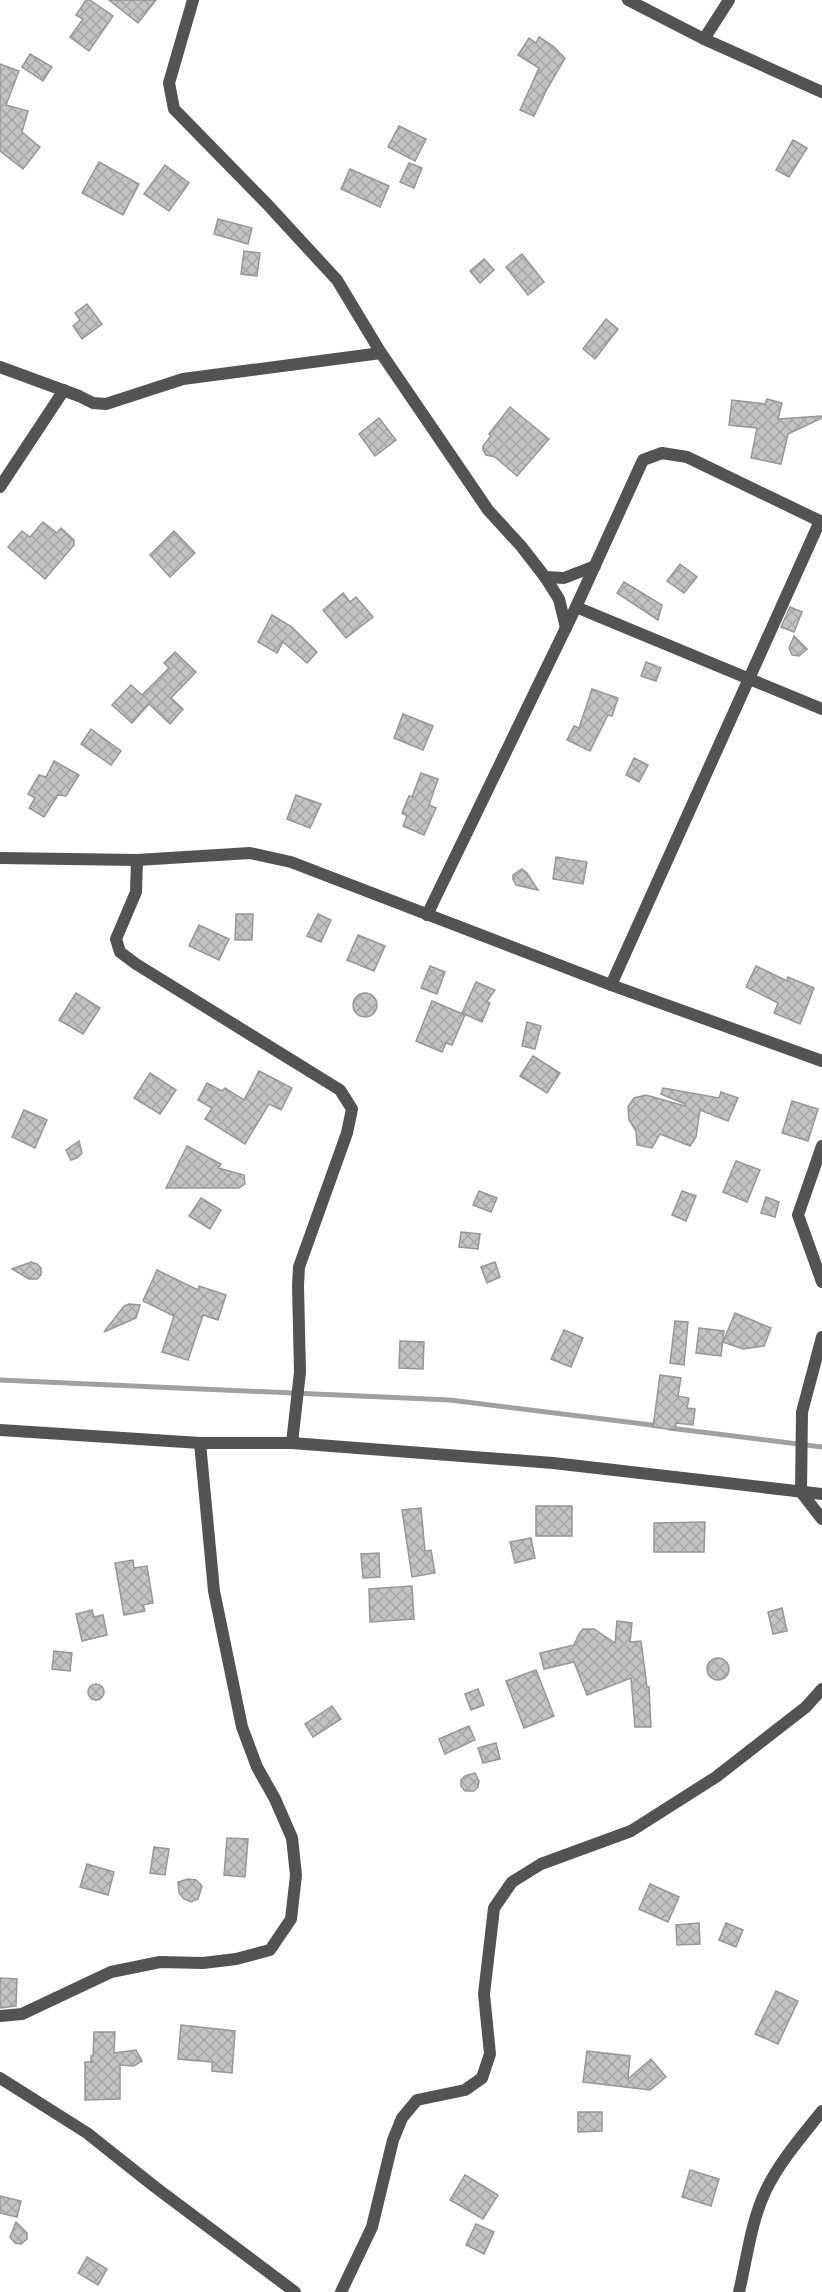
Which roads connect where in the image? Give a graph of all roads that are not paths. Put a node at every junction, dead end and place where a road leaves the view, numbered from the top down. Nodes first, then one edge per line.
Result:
1 (193, 0) edge
2 (628, 0) edge
3 (729, 0) edge
4 (704, 39) junction
5 (822, 92) edge
6 (381, 353) junction
7 (0, 367) edge
8 (64, 390) junction
9 (0, 487) edge
10 (821, 521) edge
11 (595, 566) junction
12 (545, 577) junction
13 (576, 607) junction
14 (566, 628) junction
15 (747, 679) junction
16 (822, 709) edge
17 (0, 858) edge
18 (137, 860) junction
19 (427, 915) junction
20 (610, 985) junction
21 (822, 1061) edge
22 (822, 1146) edge
23 (818, 1261) edge
24 (822, 1282) edge
25 (822, 1337) edge
26 (0, 1430) edge
27 (200, 1443) junction
28 (292, 1443) junction
29 (801, 1492) junction
30 (822, 1494) edge
31 (822, 1519) edge
32 (822, 1689) edge
33 (0, 2016) edge
34 (0, 2078) edge
35 (822, 2111) edge
36 (295, 2292) edge
37 (341, 2292) edge
38 (739, 2292) edge

1 - 6 street
2 - 4 street
3 - 4 street
4 - 5 street
6 - 8 street
6 - 12 street
7 - 8 street
8 - 9 street
10 - 11 street
10 - 15 street
11 - 12 street
11 - 13 street
12 - 14 street
13 - 14 street
13 - 15 street
14 - 19 street
15 - 16 street
15 - 20 street
17 - 18 street
18 - 19 street
18 - 28 street
19 - 20 street
20 - 21 street
22 - 23 street
23 - 24 street
25 - 29 street
26 - 27 street
27 - 28 street
27 - 33 street
28 - 29 street
29 - 30 street
29 - 31 street
32 - 37 street
34 - 36 street
35 - 38 street

